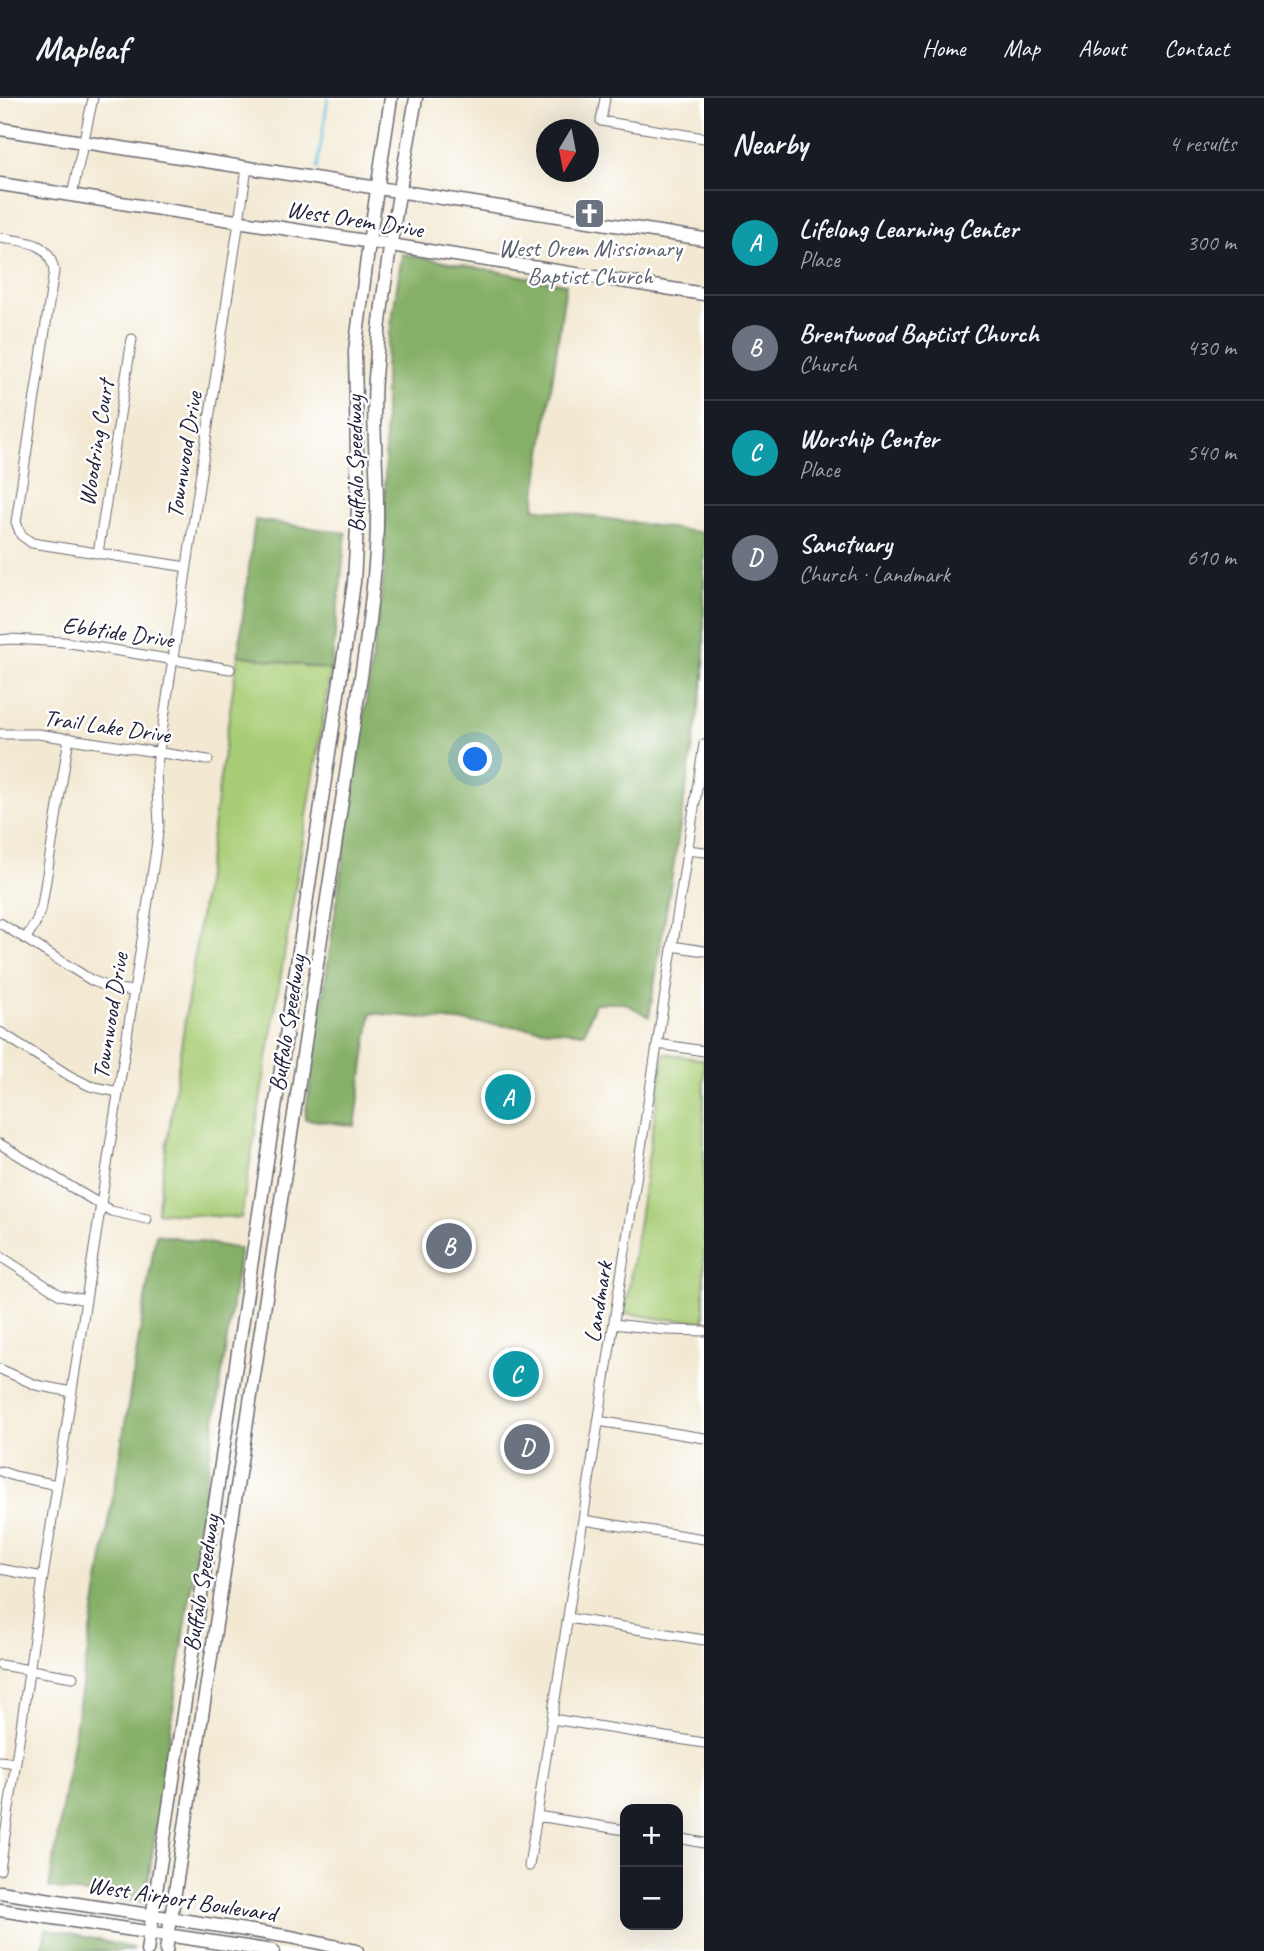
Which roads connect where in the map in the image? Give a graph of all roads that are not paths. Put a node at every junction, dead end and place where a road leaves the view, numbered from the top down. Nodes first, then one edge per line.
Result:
1 (93, 98) edge
2 (391, 98) edge
3 (416, 98) edge
4 (606, 98) edge
5 (0, 129) edge
6 (704, 138) edge
7 (84, 142) junction
8 (247, 168) junction
9 (0, 184) edge
10 (378, 187) junction
11 (400, 191) junction
12 (72, 195) junction
13 (239, 221) junction
14 (0, 238) edge
15 (704, 239) edge
16 (369, 243) junction
17 (391, 246) junction
18 (704, 294) edge
19 (132, 339) dead end
20 (355, 380) junction
21 (375, 381) junction
22 (358, 508) junction
23 (377, 509) junction
24 (98, 553) junction
25 (187, 567) junction
26 (0, 640) edge
27 (346, 641) junction
28 (366, 644) junction
29 (173, 659) junction
30 (230, 669) dead end
31 (0, 734) edge
32 (69, 738) junction
33 (704, 750) edge
34 (158, 752) junction
35 (208, 760) dead end
36 (323, 793) junction
37 (344, 796) junction
38 (687, 850) junction
39 (704, 852) edge
40 (304, 919) junction
41 (324, 922) junction
42 (0, 923) edge
43 (26, 938) junction
44 (672, 946) junction
45 (704, 951) edge
46 (133, 991) junction
47 (0, 1032) edge
48 (285, 1041) junction
49 (304, 1044) junction
50 (658, 1044) junction
51 (704, 1051) edge
52 (118, 1092) junction
53 (0, 1144) edge
54 (266, 1163) junction
55 (286, 1166) junction
56 (101, 1206) junction
57 (147, 1219) dead end
58 (0, 1256) edge
59 (247, 1286) junction
60 (267, 1289) junction
61 (86, 1300) junction
62 (614, 1324) junction
63 (704, 1331) edge
64 (0, 1369) edge
65 (72, 1392) junction
66 (229, 1406) junction
67 (249, 1409) junction
68 (598, 1421) junction
69 (704, 1438) edge
70 (0, 1471) edge
71 (57, 1485) junction
72 (583, 1520) junction
73 (212, 1528) junction
74 (230, 1531) junction
75 (704, 1539) edge
76 (0, 1569) edge
77 (43, 1577) junction
78 (568, 1618) junction
79 (704, 1640) edge
80 (192, 1651) junction
81 (211, 1654) junction
82 (0, 1665) edge
83 (29, 1670) junction
84 (73, 1677) dead end
85 (552, 1719) junction
86 (704, 1743) edge
87 (0, 1761) edge
88 (16, 1763) junction
89 (174, 1773) junction
90 (193, 1775) junction
91 (537, 1816) junction
92 (620, 1829) edge
93 (683, 1839) edge
94 (704, 1843) edge
95 (528, 1866) dead end
96 (0, 1870) edge
97 (0, 1892) edge
98 (0, 1910) edge
99 (152, 1916) junction
100 (171, 1919) junction
101 (149, 1933) junction
102 (169, 1936) junction
103 (146, 1951) edge
104 (166, 1951) edge
105 (273, 1951) edge
106 (357, 1951) edge

1 - 7 street
2 - 10 main road, Buffalo Speedway
3 - 11 main road, Buffalo Speedway
4 - 6 street
5 - 7 main road, West Orem Drive
7 - 8 main road, West Orem Drive
7 - 12 street
8 - 10 main road, West Orem Drive
8 - 13 street, Townwood Drive
9 - 12 main road, West Orem Drive
10 - 11 main road, West Orem Drive
10 - 16 main road, Buffalo Speedway
11 - 15 main road, West Orem Drive
11 - 17 main road, Buffalo Speedway
12 - 13 main road, West Orem Drive
13 - 16 main road, West Orem Drive
13 - 25 street, Townwood Drive
14 - 24 street
16 - 17 main road, West Orem Drive
16 - 20 main road, Buffalo Speedway
17 - 18 main road, West Orem Drive
17 - 21 main road, Buffalo Speedway
19 - 24 street, Woodring Court
20 - 21 main road
20 - 22 main road, Buffalo Speedway
21 - 23 main road, Buffalo Speedway
22 - 23 main road
22 - 27 main road, Buffalo Speedway
23 - 28 main road, Buffalo Speedway
24 - 25 street
25 - 29 street, Townwood Drive
26 - 29 street, Ebbtide Drive
27 - 28 main road
27 - 36 main road, Buffalo Speedway
28 - 37 main road, Buffalo Speedway
29 - 30 street, Ebbtide Drive
29 - 34 street, Townwood Drive
31 - 32 street, Trail Lake Drive
32 - 34 street, Trail Lake Drive
32 - 43 street
33 - 38 street, Landmark
34 - 35 street, Trail Lake Drive
34 - 46 street, Townwood Drive
36 - 37 main road
36 - 40 main road, Buffalo Speedway
37 - 41 main road, Buffalo Speedway
38 - 39 street
38 - 44 street, Landmark
40 - 41 main road
40 - 48 main road, Buffalo Speedway
41 - 49 main road, Buffalo Speedway
42 - 43 street
43 - 46 street
44 - 45 street
44 - 50 street, Landmark
46 - 52 street, Townwood Drive
47 - 52 street
48 - 49 main road
48 - 54 main road, Buffalo Speedway
49 - 55 main road, Buffalo Speedway
50 - 51 street
50 - 62 street, Landmark
52 - 56 street, Townwood Drive
53 - 56 street
54 - 55 main road
54 - 59 main road, Buffalo Speedway
55 - 60 main road, Buffalo Speedway
56 - 57 street
56 - 61 street, Townwood Drive
58 - 61 street
59 - 60 main road
59 - 66 main road, Buffalo Speedway
60 - 67 main road, Buffalo Speedway
61 - 65 street, Townwood Drive
62 - 63 street
62 - 68 street, Landmark
64 - 65 street
65 - 71 street, Townwood Drive
66 - 67 main road
66 - 73 main road, Buffalo Speedway
67 - 74 main road, Buffalo Speedway
68 - 69 street
68 - 72 street, Landmark
70 - 71 street
71 - 77 street, Townwood Drive
72 - 75 street
72 - 78 street, Landmark
73 - 74 main road
73 - 80 main road, Buffalo Speedway
74 - 81 main road, Buffalo Speedway
76 - 77 street
77 - 83 street, Townwood Drive
78 - 79 street
78 - 85 street, Landmark
80 - 81 main road
80 - 89 main road, Buffalo Speedway
81 - 90 main road, Buffalo Speedway
82 - 83 street
83 - 84 street
83 - 88 street, Townwood Drive
85 - 86 street
85 - 91 street, Landmark
87 - 88 street
88 - 96 street, Townwood Drive
89 - 90 main road
89 - 99 main road, Buffalo Speedway
90 - 100 main road, Buffalo Speedway
91 - 92 street
91 - 95 street, Landmark
93 - 94 street
97 - 99 main road, West Airport Boulevard
98 - 101 main road, West Airport Boulevard
99 - 100 main road, West Airport Boulevard
99 - 101 main road, Buffalo Speedway
100 - 102 main road, Buffalo Speedway
100 - 106 main road, West Airport Boulevard
101 - 102 main road, West Airport Boulevard
101 - 103 main road, Buffalo Speedway
102 - 104 main road, Buffalo Speedway
102 - 105 main road, West Airport Boulevard

